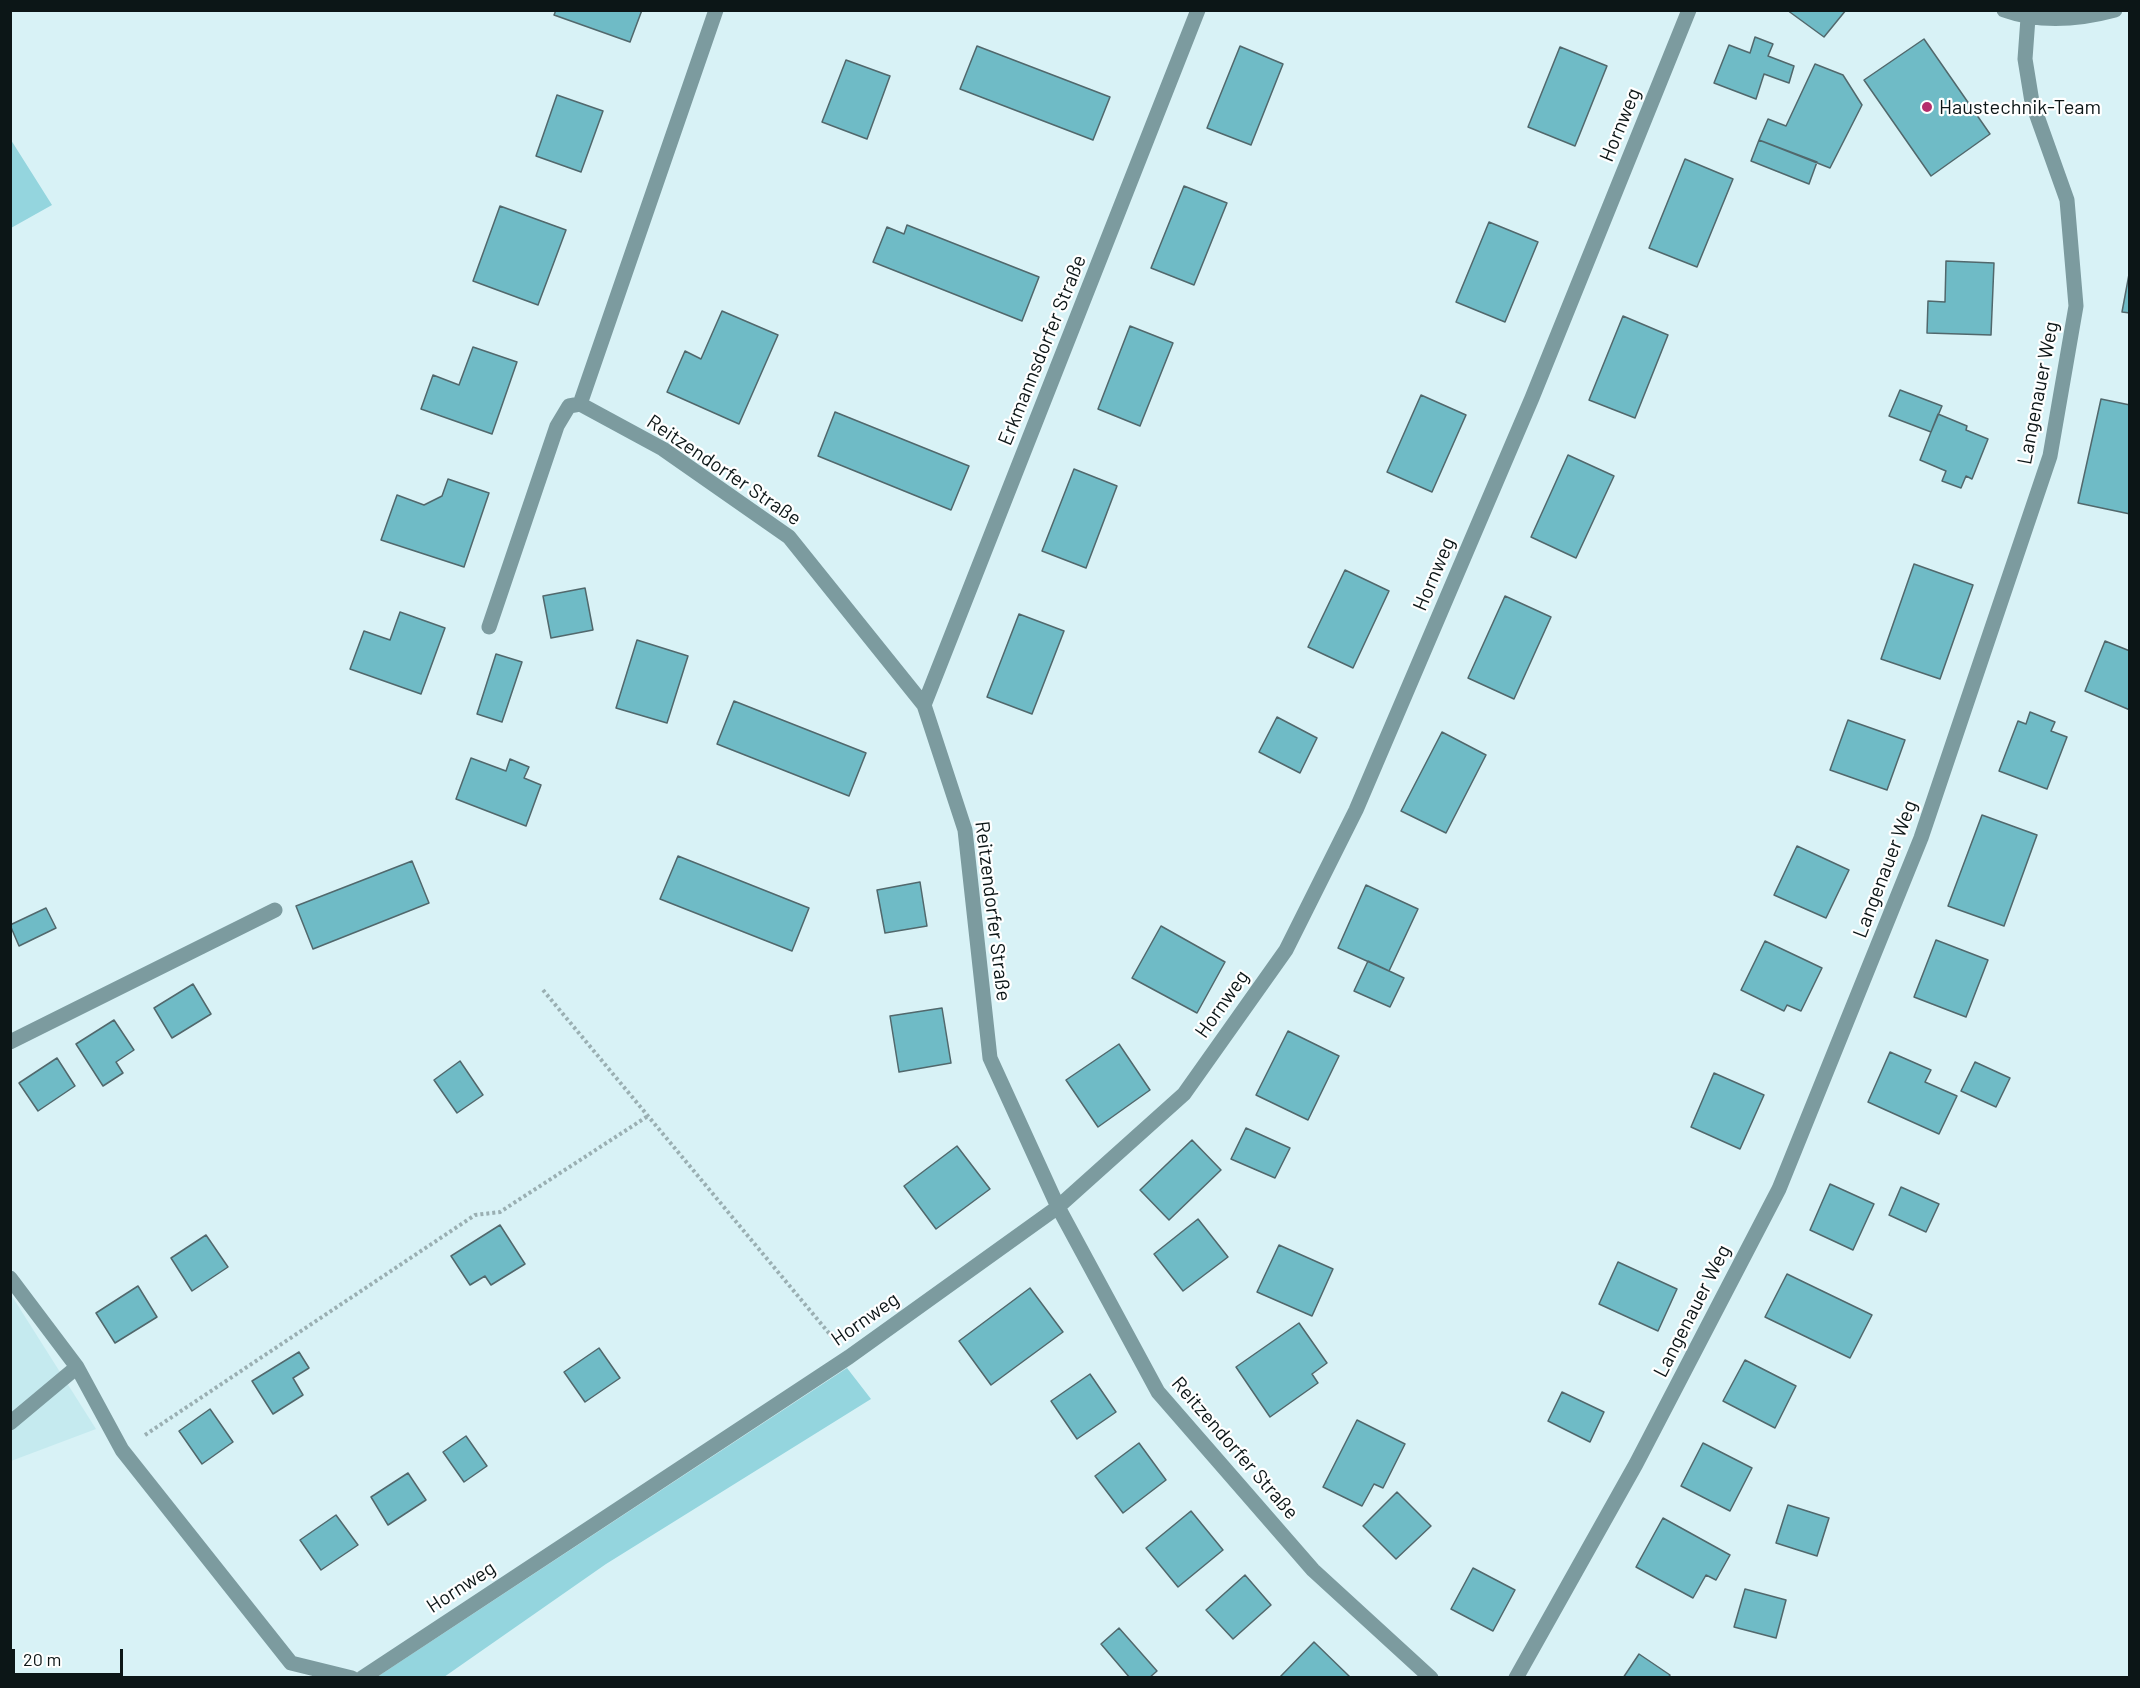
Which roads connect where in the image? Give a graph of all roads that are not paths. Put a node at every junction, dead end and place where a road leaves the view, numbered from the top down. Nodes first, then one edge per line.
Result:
1 (716, 10) edge
2 (1198, 10) edge
3 (1689, 10) edge
4 (2004, 10) edge
5 (2115, 10) edge
6 (2028, 18) junction
7 (580, 404) junction
8 (489, 627) dead end
9 (924, 705) junction
10 (275, 910) dead end
11 (10, 1042) edge
12 (1058, 1207) junction
13 (10, 1278) edge
14 (77, 1367) junction
15 (10, 1423) edge
16 (352, 1677) edge
17 (362, 1677) edge
18 (1431, 1677) edge
19 (1516, 1677) edge

1 - 7 street
2 - 9 street, Erkmannsdorfer Straße
3 - 12 street, Hornweg
4 - 6 street
5 - 6 street
6 - 19 street, Langenauer Weg
7 - 8 street
7 - 9 street, Reitzendorfer Straße
9 - 12 street, Reitzendorfer Straße
10 - 11 street
12 - 17 street, Hornweg
12 - 18 street, Reitzendorfer Straße
13 - 14 street
14 - 15 street
14 - 16 street

